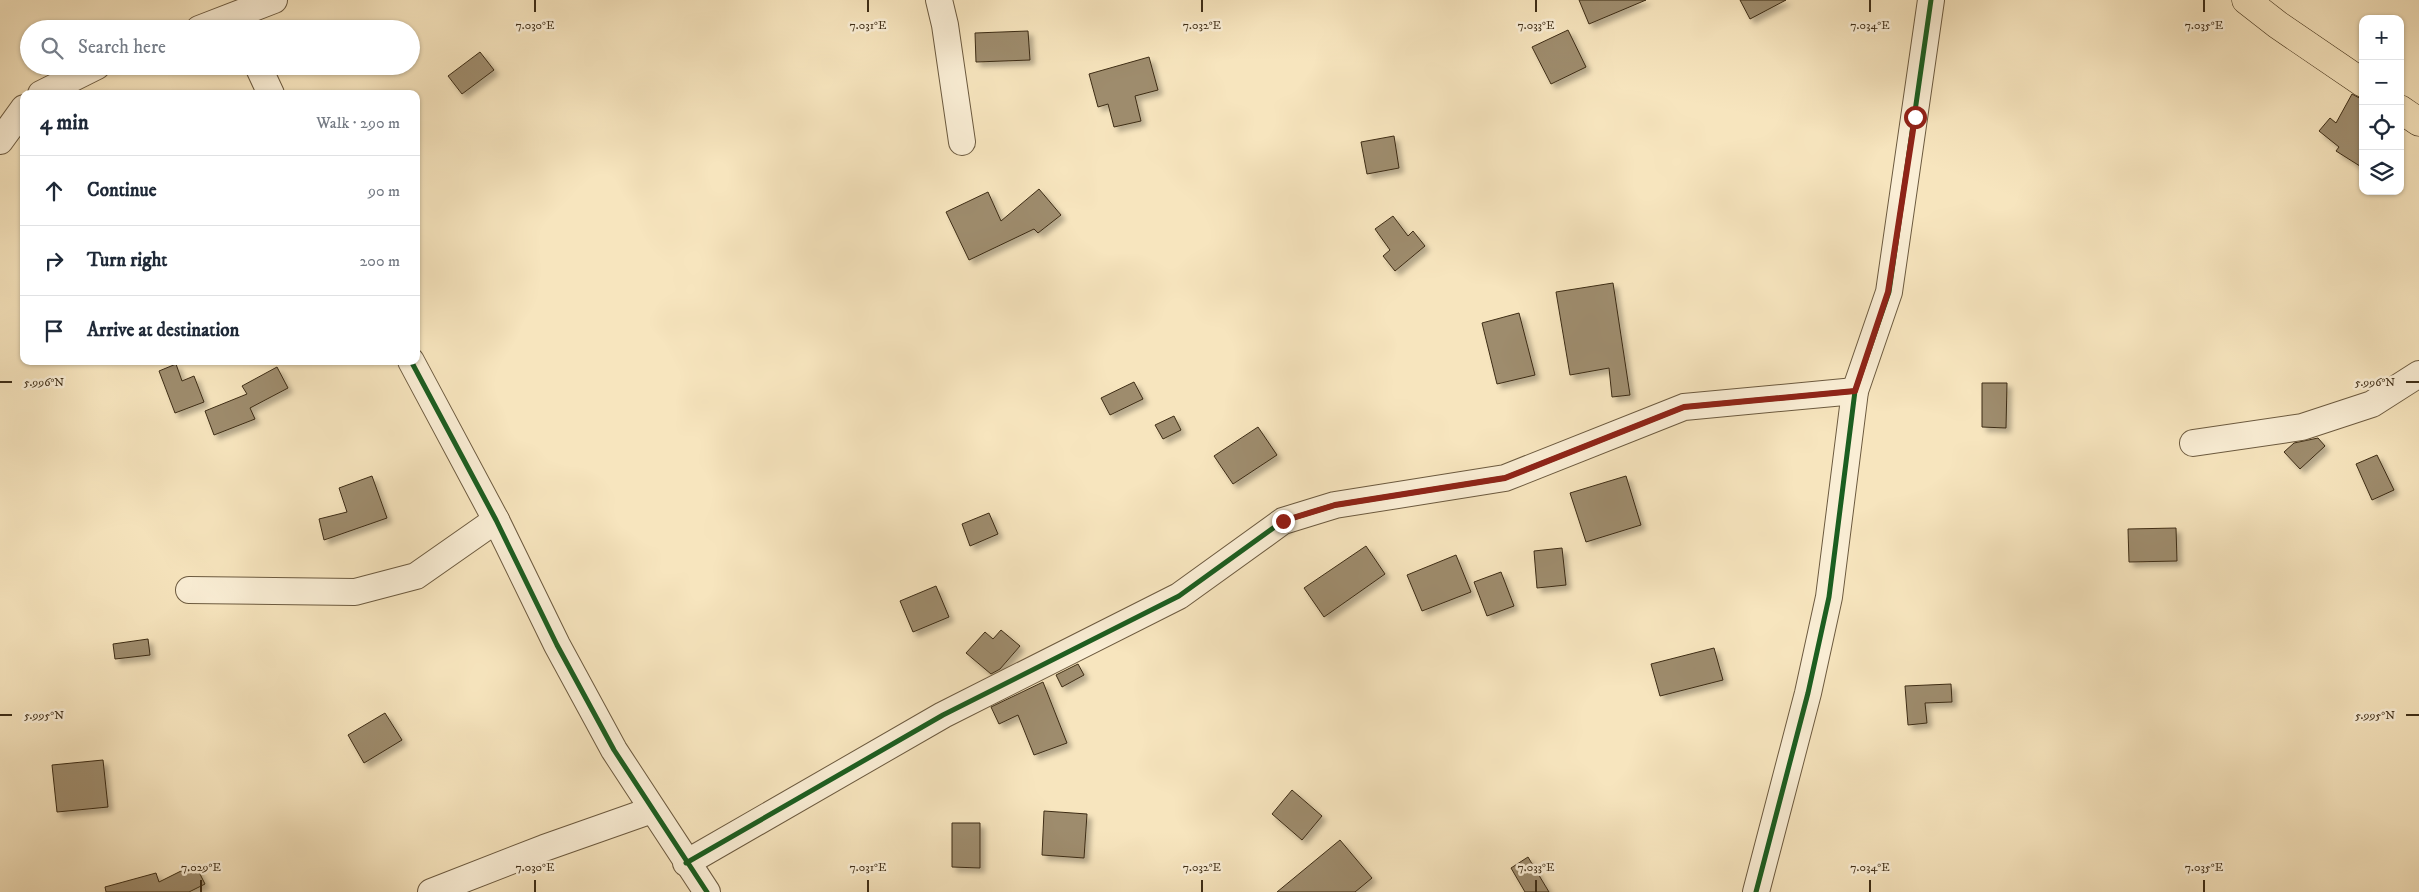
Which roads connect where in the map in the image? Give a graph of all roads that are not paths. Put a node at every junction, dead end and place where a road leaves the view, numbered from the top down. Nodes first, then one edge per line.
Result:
1 (274, 0) edge
2 (939, 0) edge
3 (1932, 0) edge
4 (2246, 0) edge
5 (233, 15) edge
6 (221, 20) edge
7 (78, 75) edge
8 (262, 75) edge
9 (2359, 80) edge
10 (49, 90) edge
11 (269, 90) edge
12 (2404, 112) edge
13 (20, 114) edge
14 (2419, 122) edge
15 (0, 141) edge
16 (962, 142) dead end
17 (413, 365) edge
18 (2419, 374) edge
19 (1855, 391) junction
20 (2193, 443) dead end
21 (496, 520) junction
22 (189, 590) dead end
23 (652, 810) junction
24 (686, 863) junction
25 (432, 892) edge
26 (707, 892) edge
27 (1756, 892) edge

1 - 5 street
2 - 16 street
3 - 19 street
4 - 9 main road
5 - 6 street
7 - 10 street
8 - 11 street
12 - 14 main road
13 - 15 street
17 - 21 street
18 - 20 street
19 - 24 street
19 - 27 street
21 - 22 street
21 - 23 street
23 - 24 street
23 - 25 street
24 - 26 street

